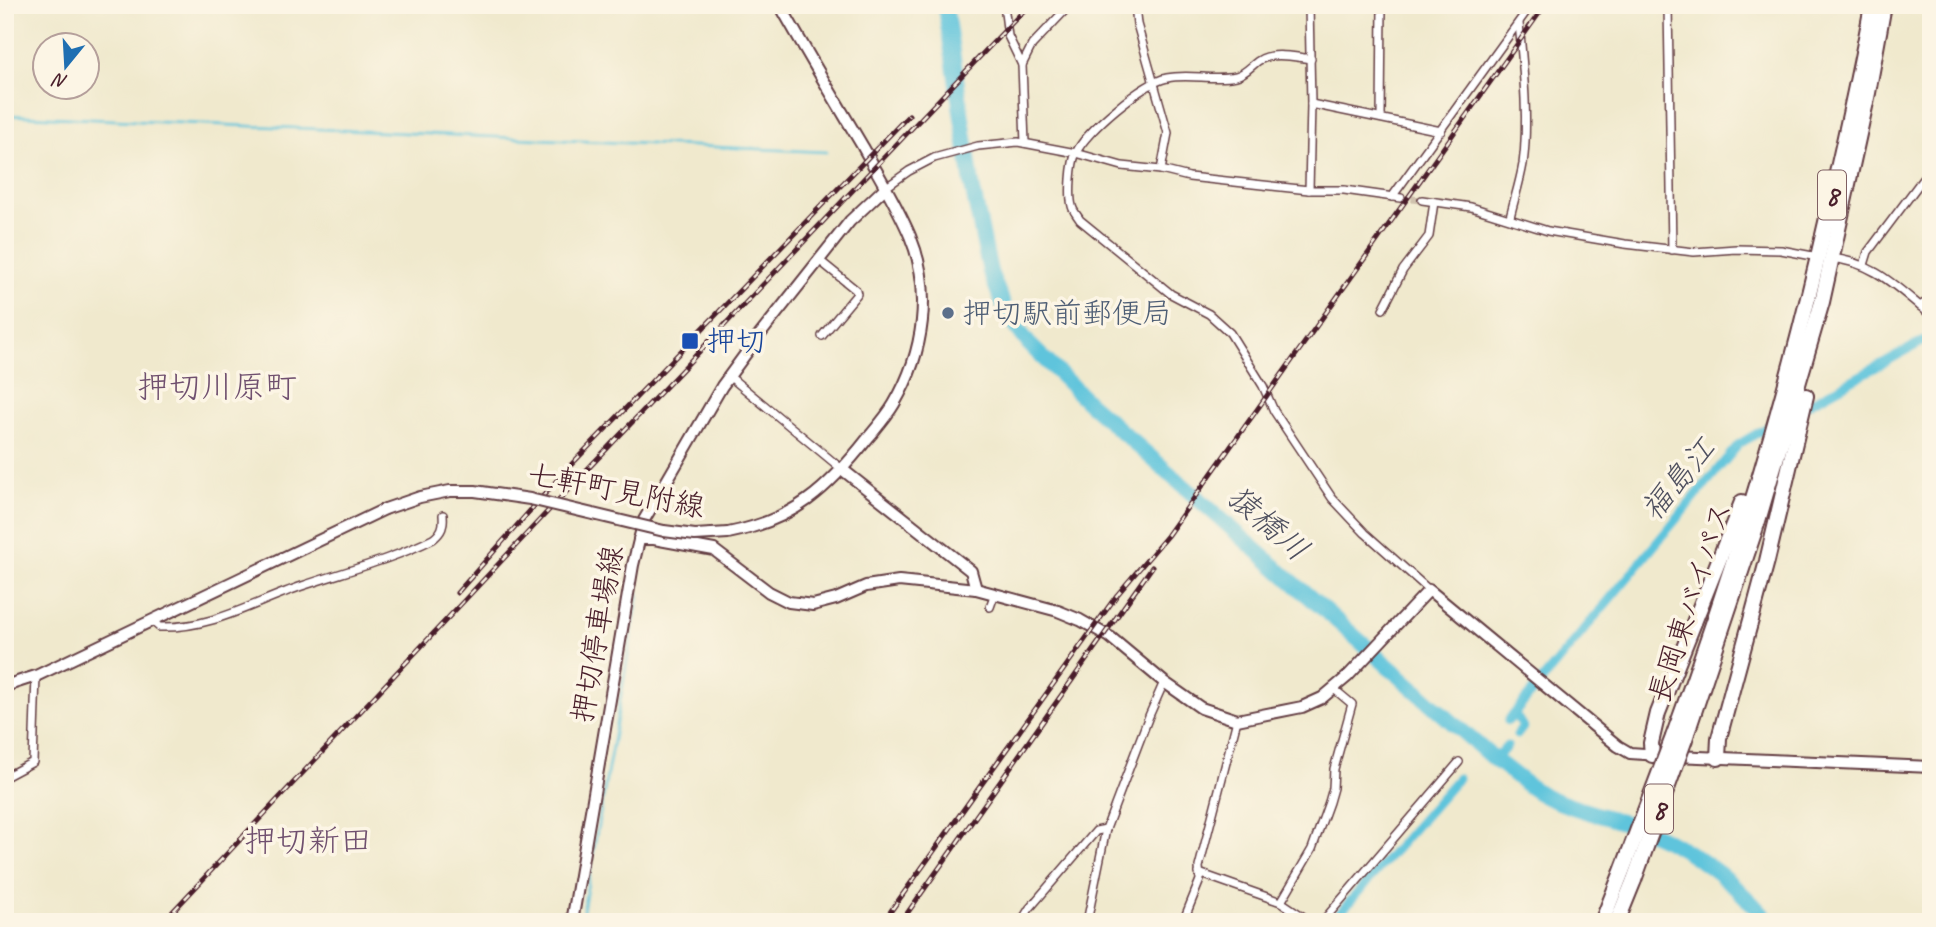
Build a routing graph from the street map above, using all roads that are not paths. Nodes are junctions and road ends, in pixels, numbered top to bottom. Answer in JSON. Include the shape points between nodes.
{"nodes":[{"id":1,"x":780,"y":5,"type":"edge"},
{"id":2,"x":1004,"y":5,"type":"edge"},
{"id":3,"x":1070,"y":5,"type":"edge"},
{"id":4,"x":1135,"y":5,"type":"edge"},
{"id":5,"x":1310,"y":5,"type":"edge"},
{"id":6,"x":1382,"y":5,"type":"edge"},
{"id":7,"x":1531,"y":5,"type":"edge"},
{"id":8,"x":1668,"y":5,"type":"edge"},
{"id":9,"x":1872,"y":5,"type":"edge"},
{"id":10,"x":1884,"y":5,"type":"edge"},
{"id":11,"x":1519,"y":23,"type":"junction"},
{"id":12,"x":1311,"y":59,"type":"junction"},
{"id":13,"x":1022,"y":65,"type":"junction"},
{"id":14,"x":1154,"y":83,"type":"junction"},
{"id":15,"x":1311,"y":104,"type":"junction"},
{"id":16,"x":1381,"y":118,"type":"junction"},
{"id":17,"x":1441,"y":131,"type":"junction"},
{"id":18,"x":1025,"y":143,"type":"junction"},
{"id":19,"x":1076,"y":153,"type":"junction"},
{"id":20,"x":1931,"y":168,"type":"edge"},
{"id":21,"x":1161,"y":170,"type":"junction"},
{"id":22,"x":885,"y":188,"type":"junction"},
{"id":23,"x":1309,"y":190,"type":"junction"},
{"id":24,"x":1392,"y":197,"type":"junction"},
{"id":25,"x":1401,"y":198,"type":"tunnel mouth"},
{"id":26,"x":1422,"y":200,"type":"tunnel mouth"},
{"id":27,"x":1434,"y":202,"type":"junction"},
{"id":28,"x":1510,"y":217,"type":"junction"},
{"id":29,"x":1672,"y":250,"type":"junction"},
{"id":30,"x":1825,"y":258,"type":"junction"},
{"id":31,"x":819,"y":260,"type":"junction"},
{"id":32,"x":1864,"y":265,"type":"junction"},
{"id":33,"x":1931,"y":299,"type":"edge"},
{"id":34,"x":1383,"y":309,"type":"dead end"},
{"id":35,"x":1926,"y":310,"type":"edge"},
{"id":36,"x":821,"y":336,"type":"dead end"},
{"id":37,"x":729,"y":376,"type":"junction"},
{"id":38,"x":1789,"y":438,"type":"junction"},
{"id":39,"x":1763,"y":453,"type":"junction"},
{"id":40,"x":843,"y":470,"type":"junction"},
{"id":41,"x":443,"y":515,"type":"dead end"},
{"id":42,"x":639,"y":539,"type":"junction"},
{"id":43,"x":976,"y":589,"type":"junction"},
{"id":44,"x":1429,"y":590,"type":"junction"},
{"id":45,"x":995,"y":593,"type":"junction"},
{"id":46,"x":990,"y":607,"type":"dead end"},
{"id":47,"x":151,"y":620,"type":"junction"},
{"id":48,"x":36,"y":676,"type":"junction"},
{"id":49,"x":1164,"y":682,"type":"junction"},
{"id":50,"x":5,"y":686,"type":"edge"},
{"id":51,"x":1334,"y":689,"type":"junction"},
{"id":52,"x":1237,"y":720,"type":"junction"},
{"id":53,"x":1679,"y":738,"type":"junction"},
{"id":54,"x":1652,"y":755,"type":"junction"},
{"id":55,"x":1718,"y":758,"type":"junction"},
{"id":56,"x":1459,"y":762,"type":"dead end"},
{"id":57,"x":1931,"y":767,"type":"edge"},
{"id":58,"x":5,"y":777,"type":"edge"},
{"id":59,"x":1106,"y":829,"type":"junction"},
{"id":60,"x":1199,"y":873,"type":"junction"},
{"id":61,"x":1627,"y":877,"type":"junction"},
{"id":62,"x":1280,"y":902,"type":"junction"},
{"id":63,"x":572,"y":922,"type":"edge"},
{"id":64,"x":1021,"y":922,"type":"edge"},
{"id":65,"x":1087,"y":922,"type":"edge"},
{"id":66,"x":1183,"y":922,"type":"edge"},
{"id":67,"x":1311,"y":922,"type":"edge"},
{"id":68,"x":1322,"y":922,"type":"edge"},
{"id":69,"x":1602,"y":922,"type":"edge"},
{"id":70,"x":1617,"y":922,"type":"edge"}],
"edges":[{"from":1,"to":22,"type":"main road","name":"七軒町見附線"},
{"from":2,"to":13,"type":"street","via":[[1008,36]]},
{"from":3,"to":13,"type":"street","via":[[1032,45]]},
{"from":4,"to":14,"type":"street"},
{"from":5,"to":12,"type":"street"},
{"from":6,"to":16,"type":"street"},
{"from":7,"to":11,"type":"street"},
{"from":8,"to":29,"type":"street"},
{"from":9,"to":30,"type":"highway","name":"長岡東バイパス","number":"8"},
{"from":10,"to":30,"type":"highway","name":"長岡東バイパス","number":"8","via":[[1868,93]]},
{"from":11,"to":17,"type":"street"},
{"from":11,"to":28,"type":"street","via":[[1524,146]]},
{"from":12,"to":14,"type":"street","via":[[1276,55],[1234,77],[1189,76]]},
{"from":12,"to":15,"type":"street"},
{"from":13,"to":18,"type":"street"},
{"from":14,"to":19,"type":"street","via":[[1111,114]]},
{"from":14,"to":21,"type":"street","via":[[1168,133]]},
{"from":15,"to":16,"type":"street"},
{"from":15,"to":23,"type":"street"},
{"from":16,"to":17,"type":"street"},
{"from":17,"to":24,"type":"street"},
{"from":18,"to":19,"type":"street"},
{"from":18,"to":22,"type":"street","via":[[968,148],[934,158]]},
{"from":19,"to":21,"type":"street","via":[[1122,166]]},
{"from":19,"to":44,"type":"street","via":[[1071,205],[1080,220],[1171,294],[1209,314],[1230,333],[1274,411],[1332,498]]},
{"from":20,"to":32,"type":"street","via":[[1868,252]]},
{"from":21,"to":23,"type":"street"},
{"from":22,"to":31,"type":"main road","name":"押切停車場線","via":[[850,221]]},
{"from":22,"to":40,"type":"main road","name":"七軒町見附線","via":[[916,252],[923,289],[921,330],[912,368],[893,406]]},
{"from":23,"to":24,"type":"street"},
{"from":24,"to":25,"type":"street"},
{"from":26,"to":27,"type":"street"},
{"from":27,"to":28,"type":"street"},
{"from":27,"to":34,"type":"street","via":[[1429,236],[1403,270]]},
{"from":28,"to":29,"type":"street","via":[[1569,236]]},
{"from":29,"to":30,"type":"street","via":[[1781,250]]},
{"from":30,"to":32,"type":"street"},
{"from":30,"to":38,"type":"highway","name":"長岡東バイパス","number":"8","via":[[1822,302]]},
{"from":30,"to":39,"type":"highway","name":"長岡東バイパス","number":"8"},
{"from":31,"to":36,"type":"street","via":[[856,290]]},
{"from":31,"to":37,"type":"main road","name":"押切停車場線"},
{"from":32,"to":35,"type":"street"},
{"from":33,"to":35,"type":"street"},
{"from":37,"to":40,"type":"street"},
{"from":37,"to":42,"type":"main road","name":"押切停車場線","via":[[653,502]]},
{"from":38,"to":53,"type":"highway","name":"長岡東バイパス","number":"8"},
{"from":38,"to":55,"type":"highway","via":[[1767,561],[1719,738]]},
{"from":39,"to":53,"type":"highway","name":"長岡東バイパス","number":"8"},
{"from":39,"to":54,"type":"highway","via":[[1658,713]]},
{"from":40,"to":43,"type":"main road","via":[[971,571]]},
{"from":40,"to":47,"type":"main road","name":"七軒町見附線","bridge":true,"via":[[814,496],[781,516],[728,533],[664,531],[530,499],[475,491],[420,497],[385,509]]},
{"from":41,"to":47,"type":"street","via":[[444,525],[433,539],[384,561],[212,620],[175,628],[159,627]]},
{"from":42,"to":43,"type":"main road","via":[[714,550],[779,598],[802,604],[836,599],[883,582]]},
{"from":42,"to":63,"type":"main road","name":"押切停車場線"},
{"from":43,"to":45,"type":"main road"},
{"from":44,"to":51,"type":"main road"},
{"from":44,"to":54,"type":"main road","via":[[1618,746],[1630,753]]},
{"from":45,"to":46,"type":"street"},
{"from":45,"to":49,"type":"main road","via":[[1092,626]]},
{"from":47,"to":48,"type":"main road","name":"七軒町見附線"},
{"from":48,"to":50,"type":"main road","name":"七軒町見附線"},
{"from":48,"to":58,"type":"street","via":[[33,762]]},
{"from":49,"to":52,"type":"main road","via":[[1201,708]]},
{"from":49,"to":59,"type":"street"},
{"from":51,"to":52,"type":"main road","via":[[1302,707]]},
{"from":51,"to":62,"type":"street","via":[[1352,704],[1333,788],[1312,849]]},
{"from":52,"to":60,"type":"street"},
{"from":53,"to":61,"type":"highway","name":"長岡東バイパス","number":"8","bridge":true},
{"from":54,"to":55,"type":"main road"},
{"from":55,"to":57,"type":"main road"},
{"from":56,"to":68,"type":"street"},
{"from":59,"to":64,"type":"street","via":[[1096,831]]},
{"from":59,"to":65,"type":"street"},
{"from":60,"to":62,"type":"street"},
{"from":60,"to":66,"type":"street"},
{"from":61,"to":69,"type":"highway","name":"長岡東バイパス","number":"8"},
{"from":61,"to":70,"type":"highway","name":"長岡東バイパス","number":"8"},
{"from":62,"to":67,"type":"street"}]}
